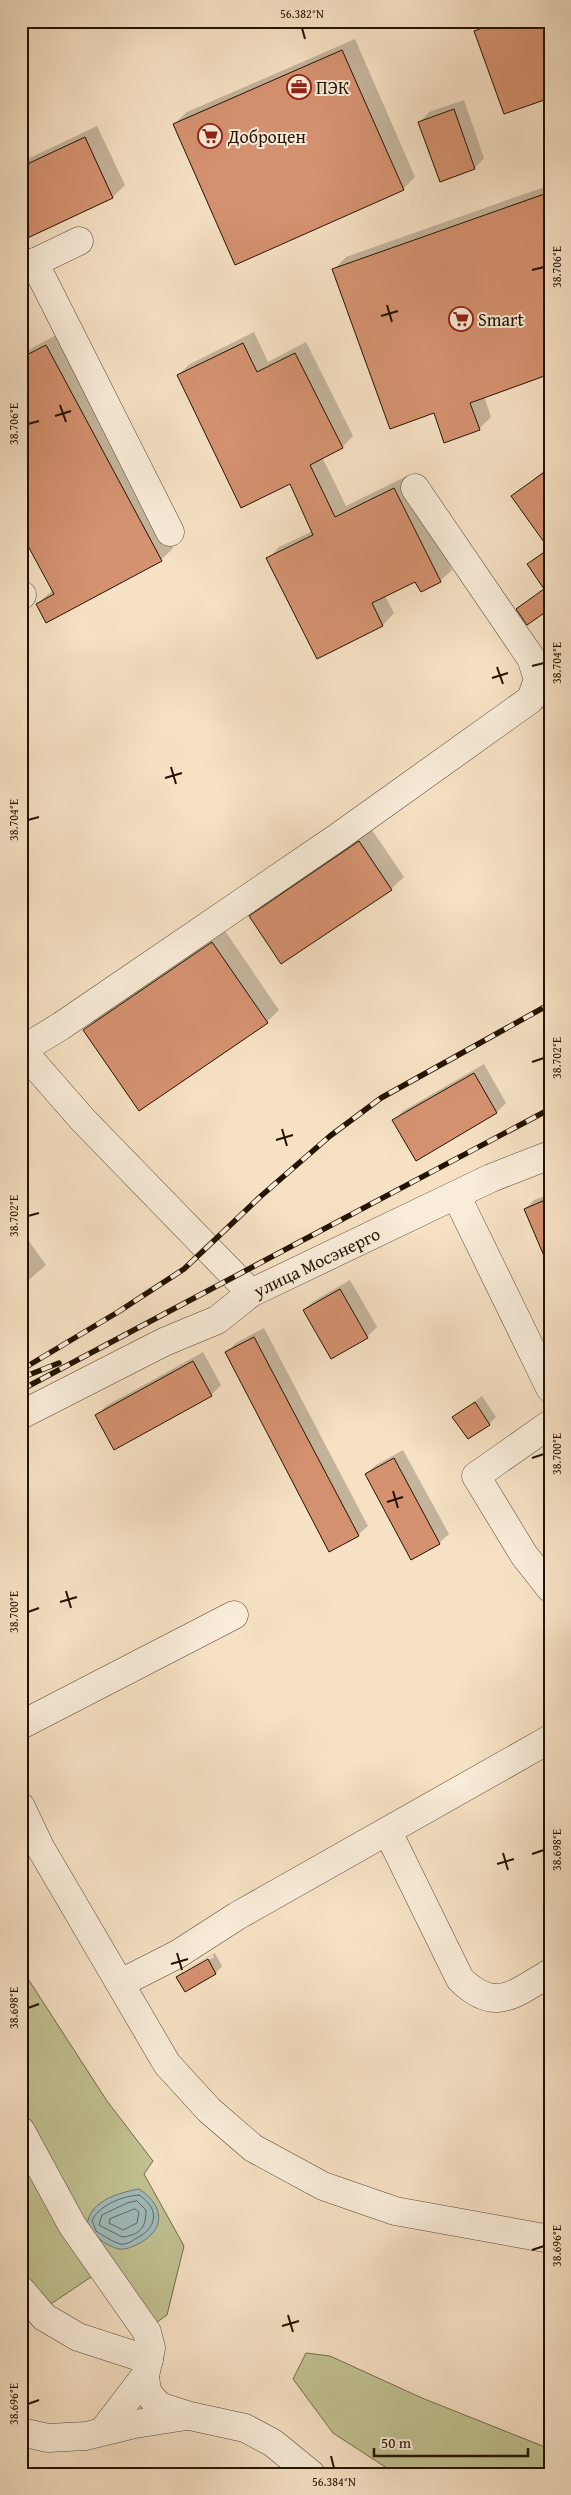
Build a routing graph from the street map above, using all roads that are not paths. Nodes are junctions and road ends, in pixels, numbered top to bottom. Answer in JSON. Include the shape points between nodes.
{"nodes":[{"id":1,"x":78,"y":241,"type":"dead end"},
{"id":2,"x":28,"y":266,"type":"edge"},
{"id":3,"x":415,"y":488,"type":"dead end"},
{"id":4,"x":170,"y":532,"type":"dead end"},
{"id":5,"x":22,"y":1050,"type":"edge"},
{"id":6,"x":550,"y":1155,"type":"edge"},
{"id":7,"x":456,"y":1195,"type":"junction"},
{"id":8,"x":251,"y":1293,"type":"junction"},
{"id":9,"x":550,"y":1388,"type":"edge"},
{"id":10,"x":21,"y":1415,"type":"edge"},
{"id":11,"x":550,"y":1424,"type":"edge"},
{"id":12,"x":550,"y":1588,"type":"edge"},
{"id":13,"x":234,"y":1614,"type":"dead end"},
{"id":14,"x":21,"y":1725,"type":"edge"},
{"id":15,"x":550,"y":1739,"type":"edge"},
{"id":16,"x":21,"y":1807,"type":"edge"},
{"id":17,"x":388,"y":1832,"type":"junction"},
{"id":18,"x":550,"y":1973,"type":"edge"},
{"id":19,"x":120,"y":1983,"type":"junction"},
{"id":20,"x":21,"y":2131,"type":"edge"},
{"id":21,"x":550,"y":2239,"type":"edge"},
{"id":22,"x":21,"y":2290,"type":"edge"},
{"id":23,"x":147,"y":2368,"type":"junction"},
{"id":24,"x":190,"y":2416,"type":"junction"},
{"id":25,"x":21,"y":2432,"type":"edge"},
{"id":26,"x":103,"y":2432,"type":"junction"},
{"id":27,"x":311,"y":2474,"type":"edge"}],
"edges":[{"from":1,"to":2,"type":"street"},
{"from":2,"to":4,"type":"street"},
{"from":3,"to":5,"type":"street","via":[[531,658],[538,679],[531,699],[338,837]]},
{"from":5,"to":8,"type":"street","name":"улица Мосэнерго","via":[[82,1120]]},
{"from":6,"to":7,"type":"street","name":"улица Мосэнерго"},
{"from":7,"to":8,"type":"street","name":"улица Мосэнерго"},
{"from":7,"to":9,"type":"street"},
{"from":8,"to":10,"type":"street","via":[[216,1320],[164,1342]]},
{"from":11,"to":12,"type":"street","via":[[476,1476],[524,1555]]},
{"from":13,"to":14,"type":"street"},
{"from":15,"to":17,"type":"street"},
{"from":16,"to":19,"type":"street","via":[[40,1847]]},
{"from":17,"to":18,"type":"street","via":[[460,1979],[474,1992],[490,1999],[510,1996]]},
{"from":17,"to":19,"type":"street","via":[[237,1916],[178,1954]]},
{"from":19,"to":21,"type":"street","via":[[167,2064],[209,2110],[253,2148],[323,2186],[395,2212]]},
{"from":20,"to":23,"type":"street","via":[[72,2225],[147,2332],[151,2348]]},
{"from":22,"to":23,"type":"street","via":[[44,2317],[78,2337]]},
{"from":23,"to":24,"type":"street","via":[[147,2392],[159,2406]]},
{"from":23,"to":26,"type":"street"},
{"from":24,"to":26,"type":"street"},
{"from":24,"to":27,"type":"street","via":[[245,2428],[273,2444]]},
{"from":25,"to":26,"type":"street","via":[[48,2438]]}]}
